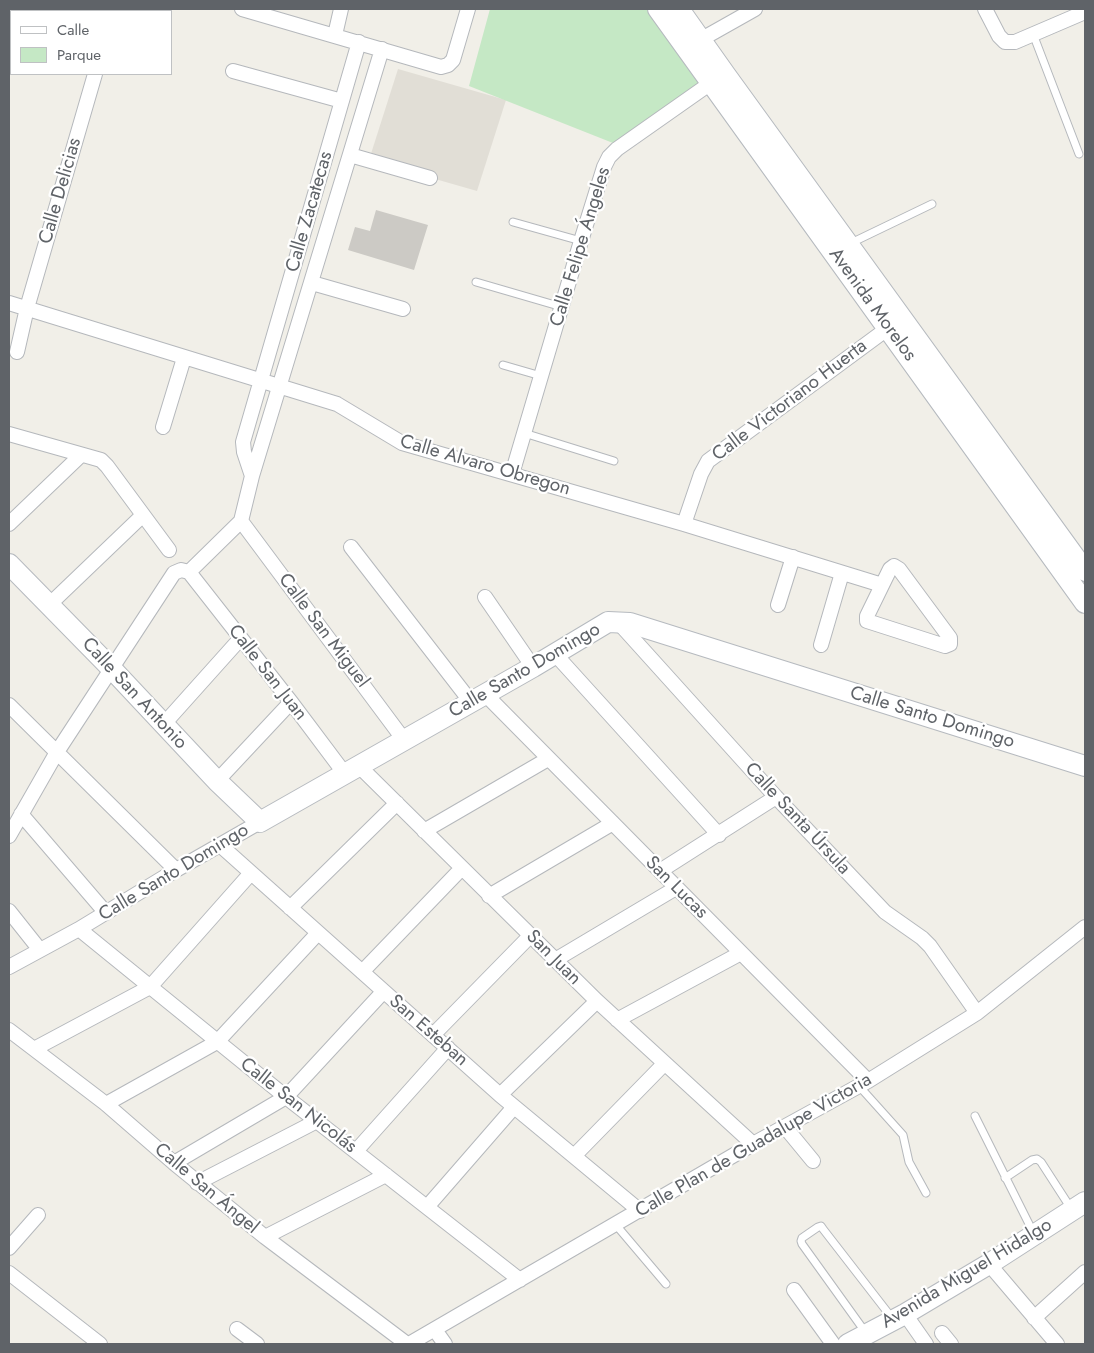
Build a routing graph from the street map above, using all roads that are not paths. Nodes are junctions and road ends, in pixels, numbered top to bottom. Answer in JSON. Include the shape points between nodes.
{"nodes":[{"id":1,"x":242,"y":9,"type":"edge"},
{"id":2,"x":341,"y":9,"type":"edge"},
{"id":3,"x":468,"y":9,"type":"edge"},
{"id":4,"x":658,"y":9,"type":"edge"},
{"id":5,"x":680,"y":9,"type":"edge"},
{"id":6,"x":755,"y":9,"type":"edge"},
{"id":7,"x":985,"y":9,"type":"edge"},
{"id":8,"x":1085,"y":12,"type":"edge"},
{"id":9,"x":284,"y":14,"type":"edge"},
{"id":10,"x":1033,"y":34,"type":"junction"},
{"id":11,"x":334,"y":35,"type":"junction"},
{"id":12,"x":700,"y":40,"type":"junction"},
{"id":13,"x":359,"y":42,"type":"junction"},
{"id":14,"x":382,"y":49,"type":"junction"},
{"id":15,"x":233,"y":70,"type":"dead end"},
{"id":16,"x":96,"y":75,"type":"edge"},
{"id":17,"x":718,"y":78,"type":"junction"},
{"id":18,"x":342,"y":101,"type":"junction"},
{"id":19,"x":1079,"y":154,"type":"dead end"},
{"id":20,"x":350,"y":155,"type":"junction"},
{"id":21,"x":430,"y":178,"type":"dead end"},
{"id":22,"x":932,"y":204,"type":"dead end"},
{"id":23,"x":514,"y":222,"type":"dead end"},
{"id":24,"x":581,"y":241,"type":"junction"},
{"id":25,"x":848,"y":244,"type":"junction"},
{"id":26,"x":476,"y":282,"type":"dead end"},
{"id":27,"x":312,"y":283,"type":"junction"},
{"id":28,"x":286,"y":296,"type":"junction"},
{"id":29,"x":306,"y":302,"type":"junction"},
{"id":30,"x":9,"y":303,"type":"edge"},
{"id":31,"x":562,"y":307,"type":"junction"},
{"id":32,"x":27,"y":308,"type":"junction"},
{"id":33,"x":403,"y":309,"type":"dead end"},
{"id":34,"x":895,"y":323,"type":"junction"},
{"id":35,"x":17,"y":352,"type":"dead end"},
{"id":36,"x":184,"y":358,"type":"junction"},
{"id":37,"x":503,"y":366,"type":"dead end"},
{"id":38,"x":541,"y":376,"type":"junction"},
{"id":39,"x":260,"y":382,"type":"junction"},
{"id":40,"x":280,"y":387,"type":"junction"},
{"id":41,"x":162,"y":427,"type":"dead end"},
{"id":42,"x":524,"y":433,"type":"junction"},
{"id":43,"x":9,"y":434,"type":"edge"},
{"id":44,"x":81,"y":455,"type":"junction"},
{"id":45,"x":614,"y":461,"type":"dead end"},
{"id":46,"x":512,"y":474,"type":"junction"},
{"id":47,"x":252,"y":476,"type":"junction"},
{"id":48,"x":143,"y":515,"type":"junction"},
{"id":49,"x":241,"y":521,"type":"junction"},
{"id":50,"x":9,"y":524,"type":"edge"},
{"id":51,"x":684,"y":524,"type":"junction"},
{"id":52,"x":350,"y":547,"type":"dead end"},
{"id":53,"x":169,"y":550,"type":"dead end"},
{"id":54,"x":793,"y":557,"type":"junction"},
{"id":55,"x":9,"y":564,"type":"edge"},
{"id":56,"x":1085,"y":570,"type":"edge"},
{"id":57,"x":183,"y":571,"type":"junction"},
{"id":58,"x":842,"y":573,"type":"junction"},
{"id":59,"x":882,"y":585,"type":"junction"},
{"id":60,"x":1083,"y":593,"type":"edge"},
{"id":61,"x":485,"y":597,"type":"dead end"},
{"id":62,"x":50,"y":605,"type":"junction"},
{"id":63,"x":778,"y":605,"type":"dead end"},
{"id":64,"x":618,"y":622,"type":"junction"},
{"id":65,"x":240,"y":639,"type":"junction"},
{"id":66,"x":821,"y":645,"type":"dead end"},
{"id":67,"x":556,"y":654,"type":"junction"},
{"id":68,"x":533,"y":667,"type":"junction"},
{"id":69,"x":111,"y":668,"type":"junction"},
{"id":70,"x":478,"y":698,"type":"junction"},
{"id":71,"x":291,"y":702,"type":"junction"},
{"id":72,"x":9,"y":704,"type":"edge"},
{"id":73,"x":163,"y":725,"type":"junction"},
{"id":74,"x":404,"y":740,"type":"junction"},
{"id":75,"x":57,"y":752,"type":"junction"},
{"id":76,"x":548,"y":759,"type":"junction"},
{"id":77,"x":1085,"y":766,"type":"edge"},
{"id":78,"x":352,"y":770,"type":"junction"},
{"id":79,"x":217,"y":781,"type":"junction"},
{"id":80,"x":776,"y":797,"type":"junction"},
{"id":81,"x":397,"y":803,"type":"junction"},
{"id":82,"x":21,"y":814,"type":"junction"},
{"id":83,"x":260,"y":822,"type":"junction"},
{"id":84,"x":613,"y":823,"type":"junction"},
{"id":85,"x":424,"y":831,"type":"junction"},
{"id":86,"x":719,"y":835,"type":"junction"},
{"id":87,"x":9,"y":836,"type":"edge"},
{"id":88,"x":220,"y":845,"type":"junction"},
{"id":89,"x":462,"y":868,"type":"junction"},
{"id":90,"x":176,"y":870,"type":"junction"},
{"id":91,"x":660,"y":871,"type":"junction"},
{"id":92,"x":251,"y":874,"type":"junction"},
{"id":93,"x":676,"y":888,"type":"junction"},
{"id":94,"x":490,"y":896,"type":"junction"},
{"id":95,"x":290,"y":908,"type":"junction"},
{"id":96,"x":9,"y":911,"type":"edge"},
{"id":97,"x":106,"y":913,"type":"junction"},
{"id":98,"x":1085,"y":927,"type":"edge"},
{"id":99,"x":79,"y":929,"type":"junction"},
{"id":100,"x":318,"y":933,"type":"junction"},
{"id":101,"x":530,"y":936,"type":"junction"},
{"id":102,"x":40,"y":950,"type":"junction"},
{"id":103,"x":741,"y":953,"type":"junction"},
{"id":104,"x":555,"y":960,"type":"junction"},
{"id":105,"x":9,"y":967,"type":"edge"},
{"id":106,"x":362,"y":972,"type":"junction"},
{"id":107,"x":150,"y":986,"type":"junction"},
{"id":108,"x":383,"y":992,"type":"junction"},
{"id":109,"x":597,"y":1001,"type":"junction"},
{"id":110,"x":977,"y":1013,"type":"junction"},
{"id":111,"x":617,"y":1020,"type":"junction"},
{"id":112,"x":9,"y":1030,"type":"edge"},
{"id":113,"x":433,"y":1035,"type":"junction"},
{"id":114,"x":217,"y":1042,"type":"junction"},
{"id":115,"x":448,"y":1048,"type":"junction"},
{"id":116,"x":34,"y":1049,"type":"junction"},
{"id":117,"x":664,"y":1064,"type":"junction"},
{"id":118,"x":864,"y":1083,"type":"junction"},
{"id":119,"x":286,"y":1096,"type":"junction"},
{"id":120,"x":500,"y":1096,"type":"junction"},
{"id":121,"x":106,"y":1104,"type":"junction"},
{"id":122,"x":514,"y":1107,"type":"junction"},
{"id":123,"x":975,"y":1116,"type":"dead end"},
{"id":124,"x":317,"y":1121,"type":"junction"},
{"id":125,"x":785,"y":1128,"type":"junction"},
{"id":126,"x":753,"y":1144,"type":"junction"},
{"id":127,"x":356,"y":1151,"type":"junction"},
{"id":128,"x":574,"y":1156,"type":"junction"},
{"id":129,"x":813,"y":1160,"type":"dead end"},
{"id":130,"x":174,"y":1163,"type":"junction"},
{"id":131,"x":386,"y":1175,"type":"junction"},
{"id":132,"x":1004,"y":1178,"type":"junction"},
{"id":133,"x":197,"y":1183,"type":"junction"},
{"id":134,"x":926,"y":1193,"type":"dead end"},
{"id":135,"x":1079,"y":1206,"type":"edge"},
{"id":136,"x":427,"y":1207,"type":"junction"},
{"id":137,"x":640,"y":1211,"type":"junction"},
{"id":138,"x":38,"y":1215,"type":"dead end"},
{"id":139,"x":616,"y":1225,"type":"junction"},
{"id":140,"x":1034,"y":1235,"type":"junction"},
{"id":141,"x":265,"y":1238,"type":"junction"},
{"id":142,"x":9,"y":1248,"type":"edge"},
{"id":143,"x":989,"y":1264,"type":"junction"},
{"id":144,"x":1085,"y":1272,"type":"edge"},
{"id":145,"x":9,"y":1273,"type":"edge"},
{"id":146,"x":520,"y":1280,"type":"junction"},
{"id":147,"x":666,"y":1284,"type":"dead end"},
{"id":148,"x":794,"y":1290,"type":"dead end"},
{"id":149,"x":899,"y":1317,"type":"junction"},
{"id":150,"x":1034,"y":1318,"type":"junction"},
{"id":151,"x":237,"y":1329,"type":"dead end"},
{"id":152,"x":435,"y":1330,"type":"junction"},
{"id":153,"x":867,"y":1334,"type":"junction"},
{"id":154,"x":100,"y":1344,"type":"edge"},
{"id":155,"x":257,"y":1344,"type":"edge"},
{"id":156,"x":408,"y":1344,"type":"edge"},
{"id":157,"x":445,"y":1344,"type":"edge"},
{"id":158,"x":833,"y":1344,"type":"edge"},
{"id":159,"x":848,"y":1344,"type":"edge"},
{"id":160,"x":926,"y":1344,"type":"edge"},
{"id":161,"x":1057,"y":1344,"type":"edge"}],
"edges":[{"from":1,"to":9,"type":"street"},
{"from":2,"to":11,"type":"street"},
{"from":3,"to":14,"type":"street","via":[[453,60],[448,66],[440,67]]},
{"from":4,"to":17,"type":"main road","name":"Avenida Morelos"},
{"from":5,"to":12,"type":"main road","name":"Avenida Morelos"},
{"from":6,"to":12,"type":"street"},
{"from":7,"to":10,"type":"street","via":[[1005,42],[1015,42]]},
{"from":8,"to":10,"type":"street"},
{"from":9,"to":11,"type":"street"},
{"from":10,"to":19,"type":"lane"},
{"from":11,"to":13,"type":"street"},
{"from":12,"to":17,"type":"main road","name":"Avenida Morelos"},
{"from":13,"to":14,"type":"street"},
{"from":13,"to":18,"type":"street","name":"Calle Zacatecas"},
{"from":14,"to":20,"type":"street","name":"Calle Zacatecas"},
{"from":15,"to":18,"type":"street"},
{"from":16,"to":32,"type":"street","name":"Calle Delicias"},
{"from":17,"to":24,"type":"street","name":"Calle Felipe Ángeles","via":[[609,156]]},
{"from":17,"to":25,"type":"main road","name":"Avenida Morelos"},
{"from":17,"to":34,"type":"main road","name":"Avenida Morelos"},
{"from":18,"to":28,"type":"street","name":"Calle Zacatecas"},
{"from":20,"to":21,"type":"street"},
{"from":20,"to":27,"type":"street","name":"Calle Zacatecas"},
{"from":22,"to":25,"type":"lane"},
{"from":23,"to":24,"type":"lane"},
{"from":24,"to":31,"type":"street","name":"Calle Felipe Ángeles"},
{"from":25,"to":34,"type":"main road","name":"Avenida Morelos"},
{"from":26,"to":31,"type":"lane"},
{"from":27,"to":29,"type":"street","name":"Calle Zacatecas"},
{"from":27,"to":33,"type":"street"},
{"from":28,"to":29,"type":"street"},
{"from":28,"to":39,"type":"street","name":"Calle Zacatecas"},
{"from":29,"to":40,"type":"street","name":"Calle Zacatecas"},
{"from":30,"to":32,"type":"street","name":"Calle Alvaro Obregon"},
{"from":31,"to":38,"type":"street","name":"Calle Felipe Ángeles"},
{"from":32,"to":35,"type":"street","name":"Calle Delicias"},
{"from":32,"to":36,"type":"street","name":"Calle Alvaro Obregon"},
{"from":34,"to":51,"type":"street","name":"Calle Victoriano Huerta","via":[[708,461]]},
{"from":34,"to":56,"type":"main road","name":"Avenida Morelos"},
{"from":34,"to":60,"type":"main road","name":"Avenida Morelos"},
{"from":36,"to":39,"type":"street","name":"Calle Alvaro Obregon"},
{"from":36,"to":41,"type":"street"},
{"from":37,"to":38,"type":"lane"},
{"from":38,"to":42,"type":"street","name":"Calle Felipe Ángeles"},
{"from":39,"to":40,"type":"street","name":"Calle Alvaro Obregon"},
{"from":39,"to":47,"type":"street","name":"Calle Zacatecas","via":[[243,442]]},
{"from":40,"to":46,"type":"street","name":"Calle Alvaro Obregon","via":[[337,404],[402,443]]},
{"from":40,"to":47,"type":"street","name":"Calle Zacatecas"},
{"from":42,"to":45,"type":"lane"},
{"from":42,"to":46,"type":"street","name":"Calle Felipe Ángeles"},
{"from":43,"to":44,"type":"street"},
{"from":44,"to":48,"type":"street","via":[[101,460]]},
{"from":44,"to":50,"type":"street"},
{"from":46,"to":51,"type":"street","name":"Calle Alvaro Obregon"},
{"from":47,"to":49,"type":"street","name":"Calle Zacatecas"},
{"from":48,"to":53,"type":"street"},
{"from":48,"to":62,"type":"street"},
{"from":49,"to":57,"type":"street"},
{"from":49,"to":74,"type":"street","name":"Calle San Miguel"},
{"from":51,"to":54,"type":"street","name":"Calle Alvaro Obregon"},
{"from":52,"to":70,"type":"street","name":"San Lucas"},
{"from":54,"to":58,"type":"street","name":"Calle Alvaro Obregon"},
{"from":54,"to":63,"type":"street"},
{"from":55,"to":62,"type":"main road","name":"Calle San Antonio"},
{"from":57,"to":65,"type":"street","name":"Calle San Juan"},
{"from":57,"to":69,"type":"street"},
{"from":58,"to":59,"type":"street","name":"Calle Alvaro Obregon"},
{"from":58,"to":66,"type":"street"},
{"from":59,"to":59,"type":"street","via":[[867,621],[944,646],[950,644],[950,638],[898,569],[894,566],[890,569]]},
{"from":61,"to":68,"type":"street"},
{"from":62,"to":69,"type":"main road","name":"Calle San Antonio"},
{"from":64,"to":67,"type":"main road","name":"Calle Santo Domingo","via":[[608,622]]},
{"from":64,"to":77,"type":"main road","name":"Calle Santo Domingo"},
{"from":64,"to":80,"type":"street","name":"Calle Santa Úrsula"},
{"from":65,"to":71,"type":"street","name":"Calle San Juan"},
{"from":65,"to":73,"type":"street"},
{"from":67,"to":68,"type":"main road","name":"Calle Santo Domingo"},
{"from":67,"to":86,"type":"street"},
{"from":68,"to":70,"type":"main road","name":"Calle Santo Domingo"},
{"from":69,"to":73,"type":"main road","name":"Calle San Antonio"},
{"from":69,"to":75,"type":"street"},
{"from":70,"to":74,"type":"main road","name":"Calle Santo Domingo"},
{"from":70,"to":76,"type":"street","name":"San Lucas"},
{"from":71,"to":78,"type":"street","name":"Calle San Juan"},
{"from":71,"to":79,"type":"street"},
{"from":72,"to":75,"type":"street"},
{"from":73,"to":79,"type":"main road","name":"Calle San Antonio"},
{"from":74,"to":78,"type":"main road","name":"Calle Santo Domingo"},
{"from":75,"to":82,"type":"street"},
{"from":75,"to":90,"type":"street"},
{"from":76,"to":84,"type":"street","name":"San Lucas"},
{"from":76,"to":85,"type":"street"},
{"from":78,"to":81,"type":"street","name":"San Juan"},
{"from":78,"to":83,"type":"main road","name":"Calle Santo Domingo"},
{"from":79,"to":83,"type":"main road","name":"Calle San Antonio"},
{"from":80,"to":86,"type":"street"},
{"from":80,"to":110,"type":"street","name":"Calle Santa Úrsula","via":[[885,912],[930,946]]},
{"from":81,"to":85,"type":"street","name":"San Juan"},
{"from":81,"to":95,"type":"street"},
{"from":82,"to":87,"type":"street"},
{"from":82,"to":97,"type":"street"},
{"from":83,"to":88,"type":"street","name":"Calle Santo Domingo"},
{"from":84,"to":91,"type":"street","name":"San Lucas"},
{"from":84,"to":94,"type":"street"},
{"from":85,"to":89,"type":"street","name":"San Juan"},
{"from":86,"to":91,"type":"street"},
{"from":88,"to":90,"type":"street","name":"Calle Santo Domingo"},
{"from":88,"to":92,"type":"street","name":"San Esteban"},
{"from":89,"to":94,"type":"street","name":"San Juan"},
{"from":89,"to":106,"type":"street"},
{"from":90,"to":97,"type":"street","name":"Calle Santo Domingo"},
{"from":91,"to":93,"type":"street","name":"San Lucas"},
{"from":92,"to":95,"type":"street","name":"San Esteban"},
{"from":92,"to":107,"type":"street"},
{"from":93,"to":103,"type":"street","name":"San Lucas"},
{"from":93,"to":104,"type":"street"},
{"from":94,"to":101,"type":"street","name":"San Juan"},
{"from":95,"to":100,"type":"street","name":"San Esteban"},
{"from":96,"to":102,"type":"street"},
{"from":97,"to":99,"type":"street","name":"Calle Santo Domingo"},
{"from":98,"to":110,"type":"street","name":"Calle Plan de Guadalupe Victoria"},
{"from":99,"to":102,"type":"street","name":"Calle Santo Domingo"},
{"from":99,"to":107,"type":"street","name":"Calle San Nicolás"},
{"from":100,"to":106,"type":"street","name":"San Esteban"},
{"from":100,"to":114,"type":"street"},
{"from":101,"to":104,"type":"street","name":"San Juan"},
{"from":101,"to":113,"type":"street"},
{"from":102,"to":105,"type":"street","name":"Calle Santo Domingo"},
{"from":103,"to":111,"type":"street"},
{"from":103,"to":118,"type":"street","name":"San Lucas"},
{"from":104,"to":109,"type":"street","name":"San Juan"},
{"from":106,"to":108,"type":"street","name":"San Esteban"},
{"from":107,"to":114,"type":"street","name":"Calle San Nicolás"},
{"from":107,"to":116,"type":"street"},
{"from":108,"to":113,"type":"street","name":"San Esteban"},
{"from":108,"to":119,"type":"street"},
{"from":109,"to":111,"type":"street","name":"San Juan"},
{"from":109,"to":120,"type":"street"},
{"from":110,"to":118,"type":"street","name":"Calle Plan de Guadalupe Victoria"},
{"from":111,"to":117,"type":"street","name":"San Juan"},
{"from":112,"to":116,"type":"street","name":"Calle San Ángel"},
{"from":113,"to":115,"type":"street","name":"San Esteban"},
{"from":114,"to":119,"type":"street","name":"Calle San Nicolás"},
{"from":114,"to":121,"type":"street"},
{"from":115,"to":120,"type":"street","name":"San Esteban"},
{"from":115,"to":127,"type":"street"},
{"from":116,"to":121,"type":"street","name":"Calle San Ángel"},
{"from":117,"to":126,"type":"street","name":"San Juan"},
{"from":117,"to":128,"type":"street"},
{"from":118,"to":125,"type":"street","name":"Calle Plan de Guadalupe Victoria"},
{"from":118,"to":134,"type":"lane","via":[[903,1135],[909,1162]]},
{"from":119,"to":124,"type":"street","name":"Calle San Nicolás"},
{"from":119,"to":130,"type":"street"},
{"from":120,"to":122,"type":"street","name":"San Esteban"},
{"from":121,"to":130,"type":"street","name":"Calle San Ángel"},
{"from":122,"to":128,"type":"street","name":"San Esteban"},
{"from":122,"to":136,"type":"street"},
{"from":123,"to":132,"type":"lane"},
{"from":124,"to":127,"type":"street","name":"Calle San Nicolás"},
{"from":124,"to":133,"type":"street"},
{"from":125,"to":126,"type":"street","name":"Calle Plan de Guadalupe Victoria"},
{"from":125,"to":129,"type":"street"},
{"from":126,"to":137,"type":"street","name":"Calle Plan de Guadalupe Victoria"},
{"from":127,"to":131,"type":"street","name":"Calle San Nicolás"},
{"from":128,"to":137,"type":"street","name":"San Esteban"},
{"from":130,"to":133,"type":"street","name":"Calle San Ángel"},
{"from":131,"to":136,"type":"street","name":"Calle San Nicolás"},
{"from":131,"to":141,"type":"street"},
{"from":132,"to":135,"type":"lane","via":[[1037,1159]]},
{"from":132,"to":140,"type":"lane"},
{"from":133,"to":141,"type":"street","name":"Calle San Ángel"},
{"from":135,"to":140,"type":"main road","name":"Avenida Miguel Hidalgo"},
{"from":136,"to":146,"type":"street","name":"Calle San Nicolás"},
{"from":137,"to":139,"type":"street","name":"Calle Plan de Guadalupe Victoria"},
{"from":138,"to":142,"type":"street"},
{"from":139,"to":146,"type":"street","name":"Calle Plan de Guadalupe Victoria"},
{"from":139,"to":147,"type":"lane"},
{"from":140,"to":143,"type":"main road","name":"Avenida Miguel Hidalgo"},
{"from":141,"to":156,"type":"street","name":"Calle San Ángel"},
{"from":143,"to":149,"type":"main road","name":"Avenida Miguel Hidalgo"},
{"from":143,"to":150,"type":"street"},
{"from":144,"to":150,"type":"street"},
{"from":145,"to":154,"type":"street"},
{"from":146,"to":152,"type":"street","name":"Calle Plan de Guadalupe Victoria"},
{"from":148,"to":158,"type":"street"},
{"from":149,"to":153,"type":"main road","name":"Avenida Miguel Hidalgo"},
{"from":149,"to":153,"type":"lane","via":[[821,1226],[818,1227],[802,1238],[802,1244]]},
{"from":149,"to":160,"type":"street"},
{"from":150,"to":161,"type":"street"},
{"from":151,"to":155,"type":"street"},
{"from":152,"to":156,"type":"street","name":"Calle Plan de Guadalupe Victoria"},
{"from":152,"to":157,"type":"street"},
{"from":153,"to":159,"type":"main road","name":"Avenida Miguel Hidalgo"}]}
